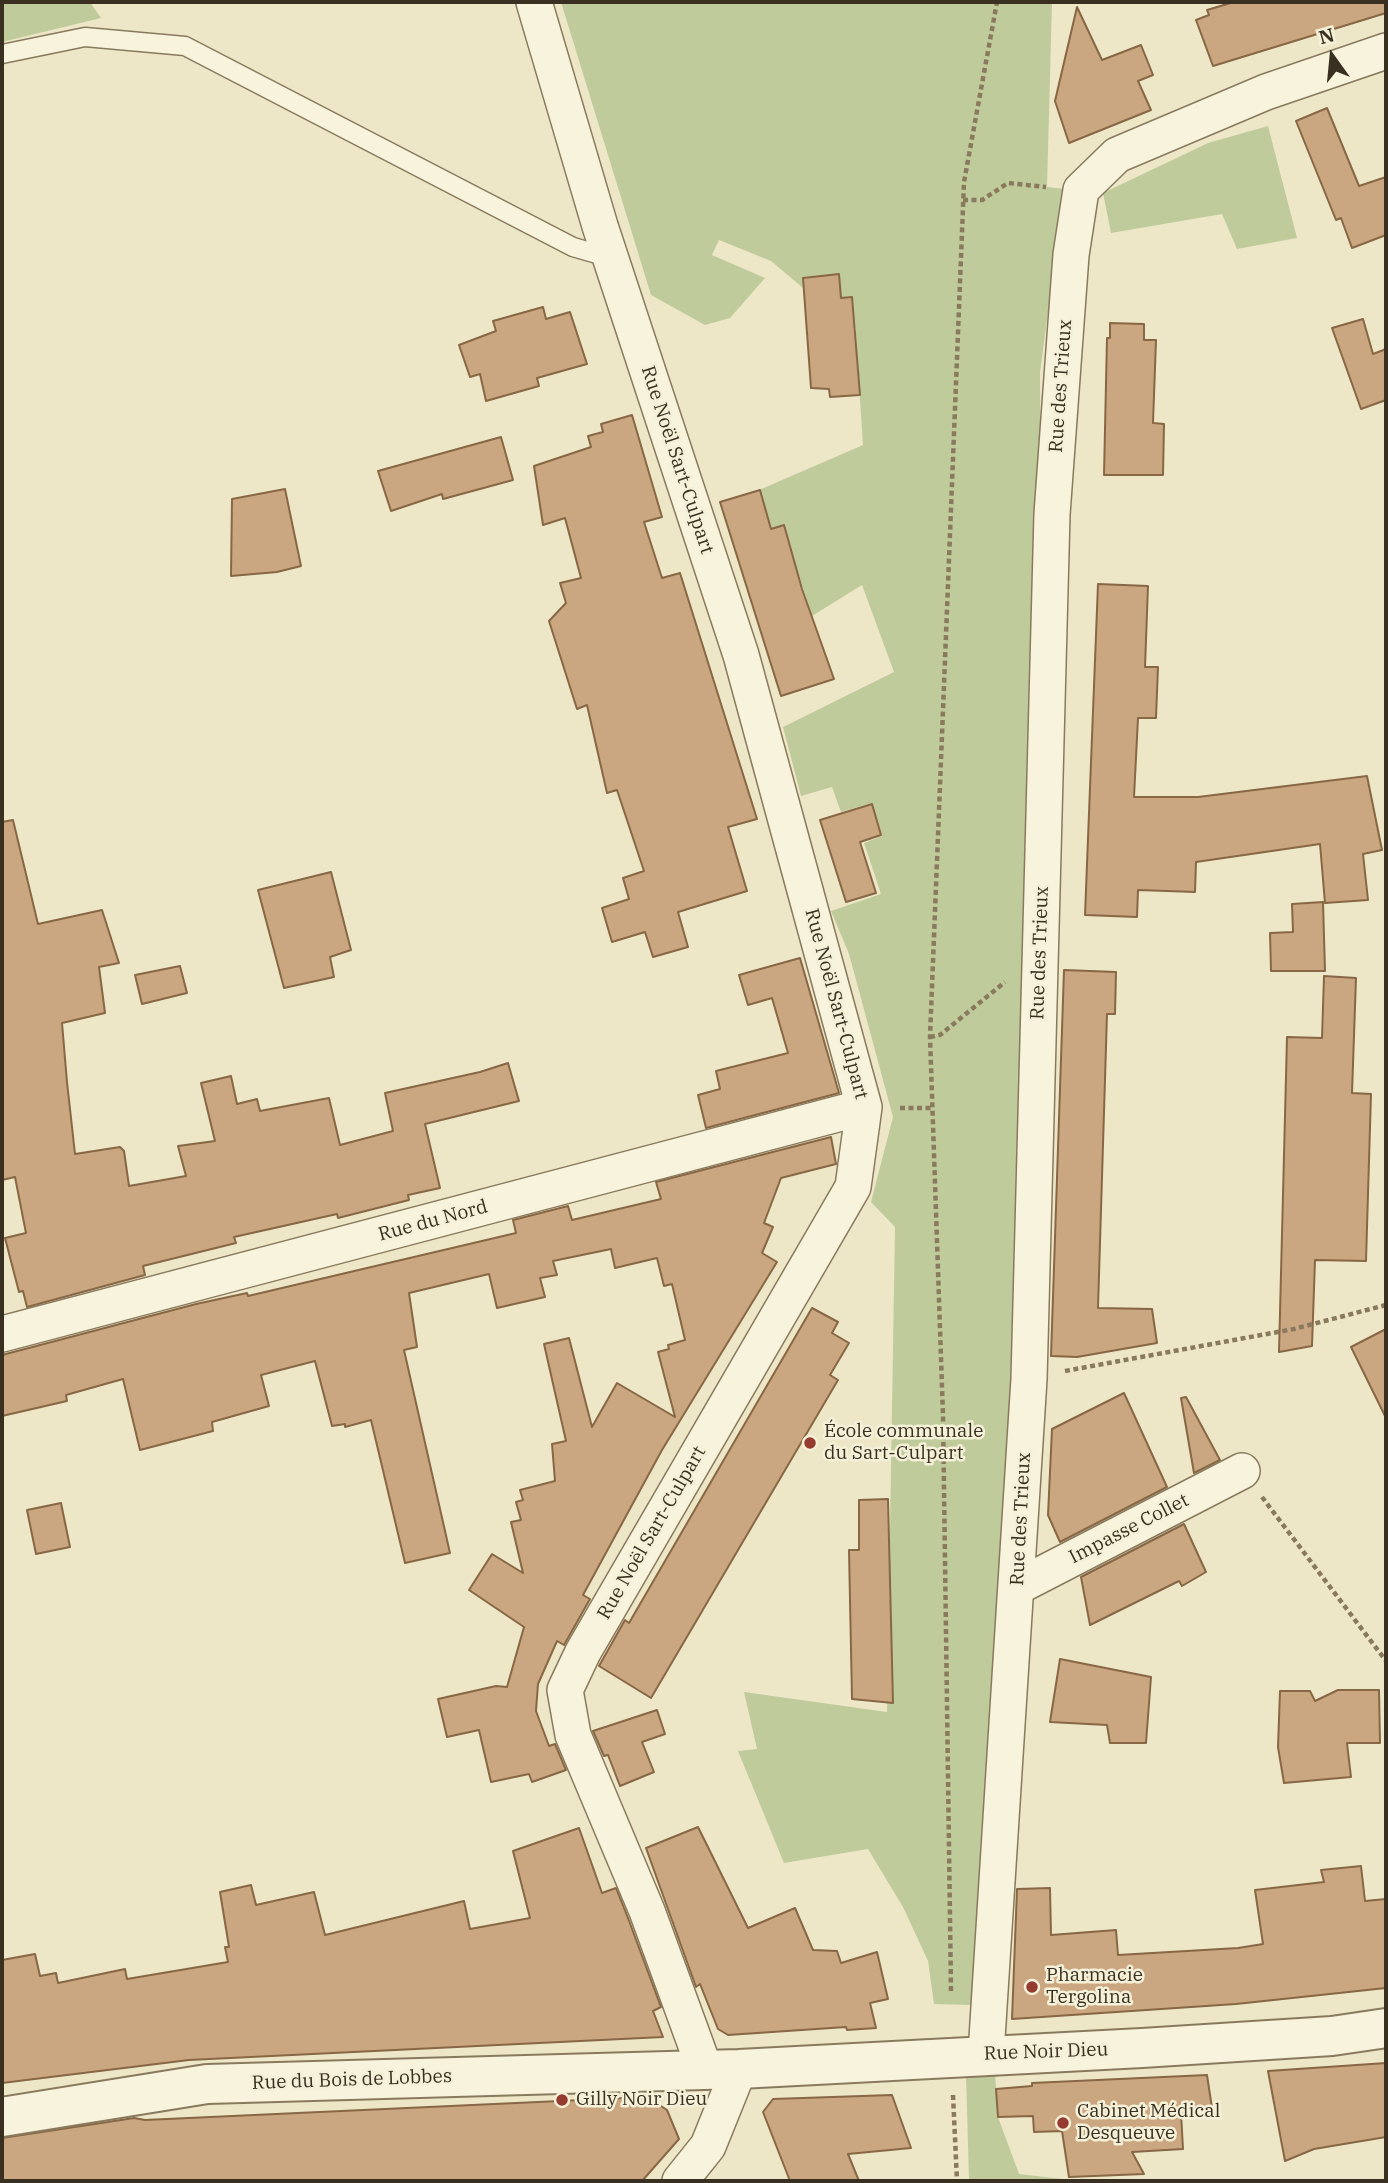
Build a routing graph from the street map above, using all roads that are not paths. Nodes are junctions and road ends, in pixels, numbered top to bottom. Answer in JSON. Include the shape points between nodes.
{"nodes":[{"id":1,"x":534,"y":2,"type":"edge"},
{"id":2,"x":1386,"y":51,"type":"edge"},
{"id":3,"x":2,"y":54,"type":"edge"},
{"id":4,"x":611,"y":258,"type":"junction"},
{"id":5,"x":864,"y":1107,"type":"junction"},
{"id":6,"x":2,"y":1334,"type":"edge"},
{"id":7,"x":1242,"y":1471,"type":"road end"},
{"id":8,"x":1017,"y":1587,"type":"junction"},
{"id":9,"x":1386,"y":2028,"type":"edge"},
{"id":10,"x":969,"y":2056,"type":"junction"},
{"id":11,"x":722,"y":2070,"type":"junction"},
{"id":12,"x":2,"y":2117,"type":"edge"},
{"id":13,"x":680,"y":2181,"type":"edge"}],
"edges":[{"from":1,"to":4,"type":"street","name":"Rue Noël Sart-Culpart"},
{"from":2,"to":8,"type":"street","name":"Rue des Trieux","via":[[1266,92],[1117,155],[1081,190],[1071,255],[1052,514],[1029,1379]]},
{"from":3,"to":4,"type":"lane","via":[[85,37],[185,46],[573,247]]},
{"from":4,"to":5,"type":"street","name":"Rue Noël Sart-Culpart","via":[[741,656]]},
{"from":5,"to":6,"type":"street","name":"Rue du Nord"},
{"from":5,"to":11,"type":"street","name":"Rue Noël Sart-Culpart","via":[[853,1187],[565,1690],[573,1735],[647,1911]]},
{"from":7,"to":8,"type":"street","name":"Impasse Collet"},
{"from":8,"to":10,"type":"street","name":"Rue des Trieux"},
{"from":9,"to":10,"type":"street","name":"Rue Noir Dieu","via":[[1305,2038]]},
{"from":10,"to":11,"type":"street","name":"Rue Noir Dieu"},
{"from":11,"to":12,"type":"street","name":"Rue du Bois de Lobbes","via":[[207,2084]]},
{"from":11,"to":13,"type":"street","via":[[708,2146]]}]}
